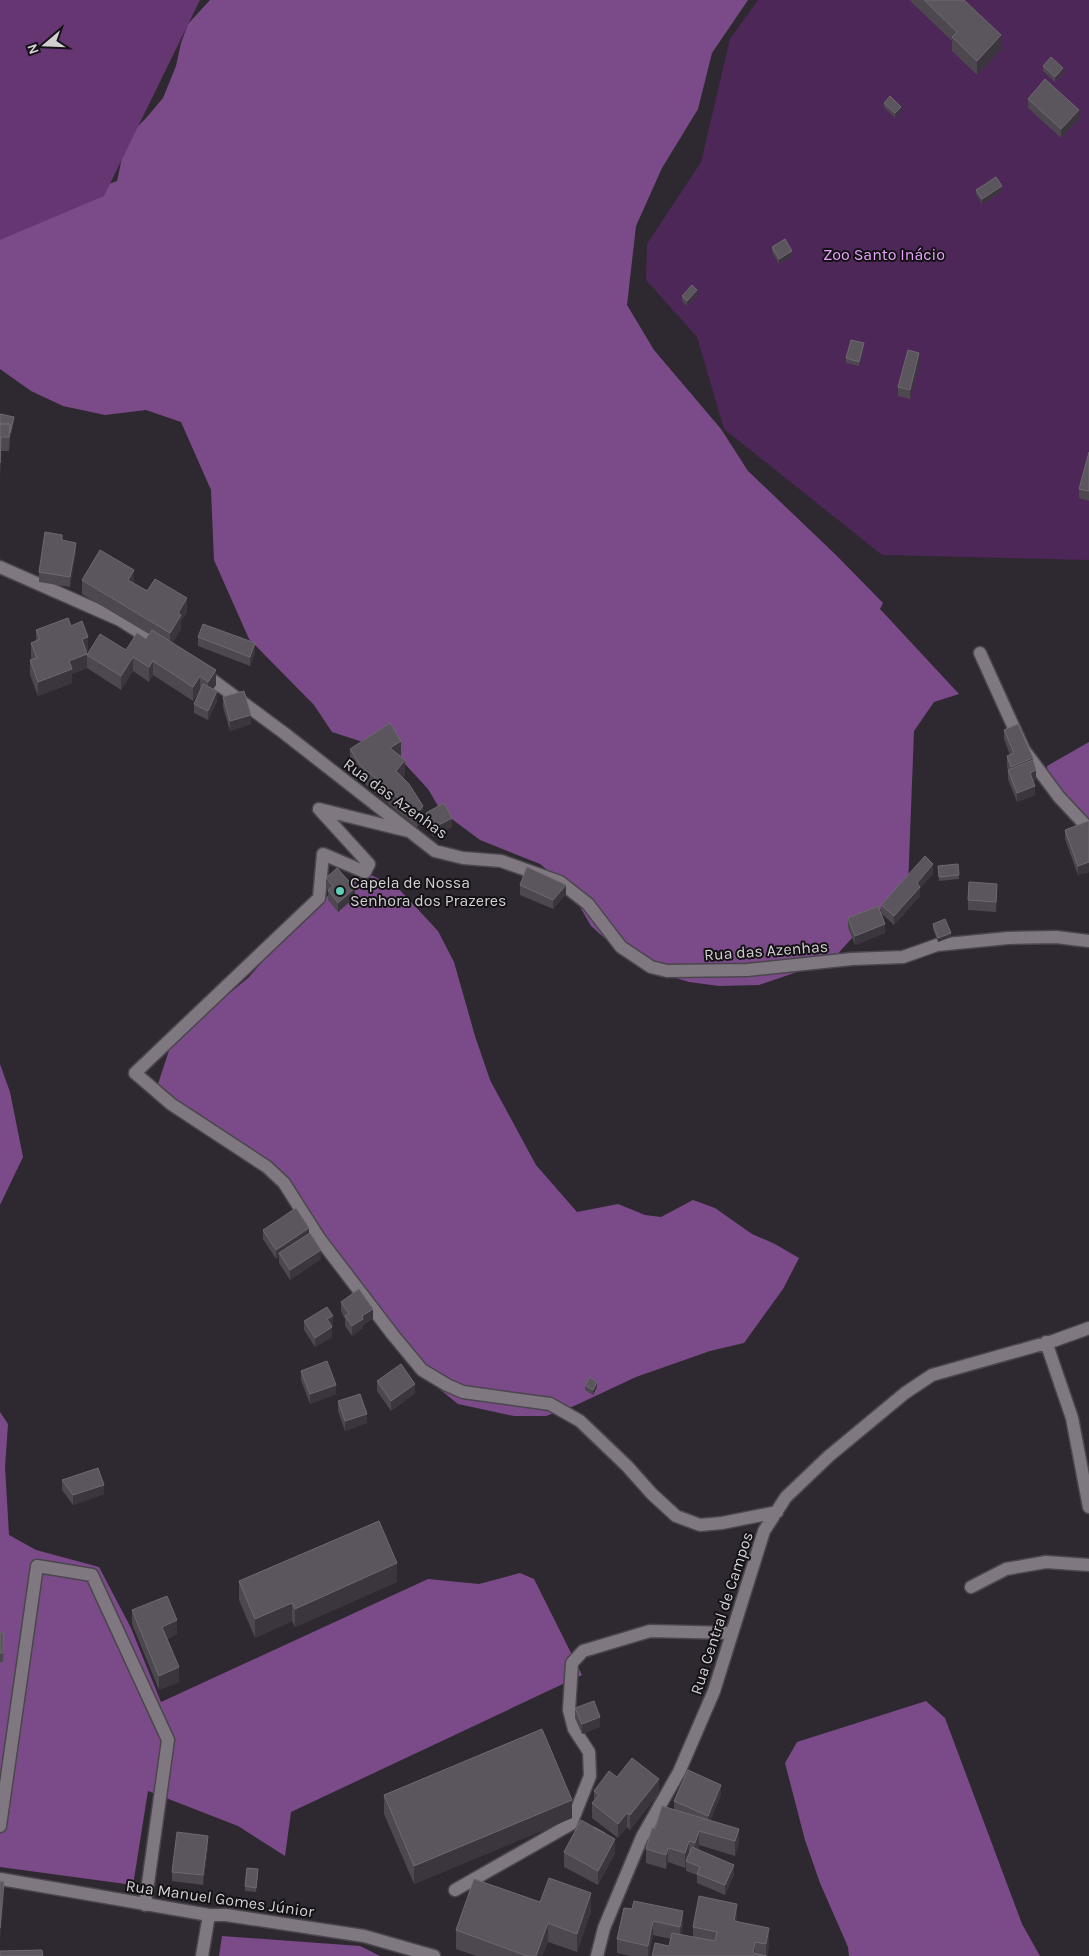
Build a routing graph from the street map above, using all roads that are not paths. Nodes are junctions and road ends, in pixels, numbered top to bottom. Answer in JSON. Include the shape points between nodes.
{"nodes":[{"id":1,"x":0,"y":567,"type":"edge"},
{"id":2,"x":169,"y":650,"type":"edge"},
{"id":3,"x":980,"y":652,"type":"dead end"},
{"id":4,"x":193,"y":665,"type":"edge"},
{"id":5,"x":1089,"y":829,"type":"edge"},
{"id":6,"x":408,"y":831,"type":"junction"},
{"id":7,"x":1089,"y":941,"type":"edge"},
{"id":8,"x":1089,"y":1328,"type":"edge"},
{"id":9,"x":1046,"y":1342,"type":"junction"},
{"id":10,"x":1089,"y":1507,"type":"edge"},
{"id":11,"x":776,"y":1512,"type":"junction"},
{"id":12,"x":1089,"y":1565,"type":"edge"},
{"id":13,"x":971,"y":1587,"type":"dead end"},
{"id":14,"x":732,"y":1634,"type":"junction"},
{"id":15,"x":0,"y":1826,"type":"edge"},
{"id":16,"x":0,"y":1879,"type":"edge"},
{"id":17,"x":455,"y":1890,"type":"dead end"},
{"id":18,"x":145,"y":1905,"type":"junction"},
{"id":19,"x":209,"y":1915,"type":"junction"},
{"id":20,"x":202,"y":1956,"type":"edge"},
{"id":21,"x":434,"y":1956,"type":"edge"},
{"id":22,"x":597,"y":1956,"type":"edge"}],
"edges":[{"from":1,"to":2,"type":"street","via":[[120,620]]},
{"from":3,"to":5,"type":"street","via":[[1024,750],[1059,797]]},
{"from":4,"to":6,"type":"street","name":"Rua das Azenhas"},
{"from":6,"to":7,"type":"street","name":"Rua das Azenhas","via":[[435,851],[463,858],[501,861],[560,882],[588,904],[621,948],[651,967],[668,972],[747,970],[903,957],[937,945],[1008,938],[1056,937]]},
{"from":6,"to":11,"type":"street","via":[[319,809],[369,864],[365,872],[323,854],[319,898],[135,1074],[171,1104],[267,1167],[284,1183],[319,1238],[422,1370],[464,1392],[550,1404],[580,1421],[676,1516],[700,1525]]},
{"from":8,"to":9,"type":"street","name":"Rua Central de Campos"},
{"from":9,"to":10,"type":"street","via":[[1072,1418]]},
{"from":9,"to":11,"type":"street","name":"Rua Central de Campos","via":[[932,1375],[905,1393],[830,1456],[786,1497]]},
{"from":11,"to":14,"type":"street","name":"Rua Central de Campos","via":[[764,1531]]},
{"from":12,"to":13,"type":"street","via":[[1038,1563],[1006,1569]]},
{"from":14,"to":17,"type":"street","via":[[650,1631],[583,1651],[572,1664],[569,1710],[574,1729],[589,1752],[590,1776],[571,1824]]},
{"from":14,"to":22,"type":"street","name":"Rua Central de Campos","via":[[714,1691],[679,1772],[642,1837],[604,1928]]},
{"from":15,"to":18,"type":"street","via":[[37,1566],[92,1575],[168,1740]]},
{"from":16,"to":18,"type":"street","name":"Rua Manuel Gomes Júnior"},
{"from":18,"to":19,"type":"street","name":"Rua Manuel Gomes Júnior"},
{"from":19,"to":20,"type":"street"},
{"from":19,"to":21,"type":"street","name":"Rua Manuel Gomes Júnior","via":[[364,1936]]}]}
